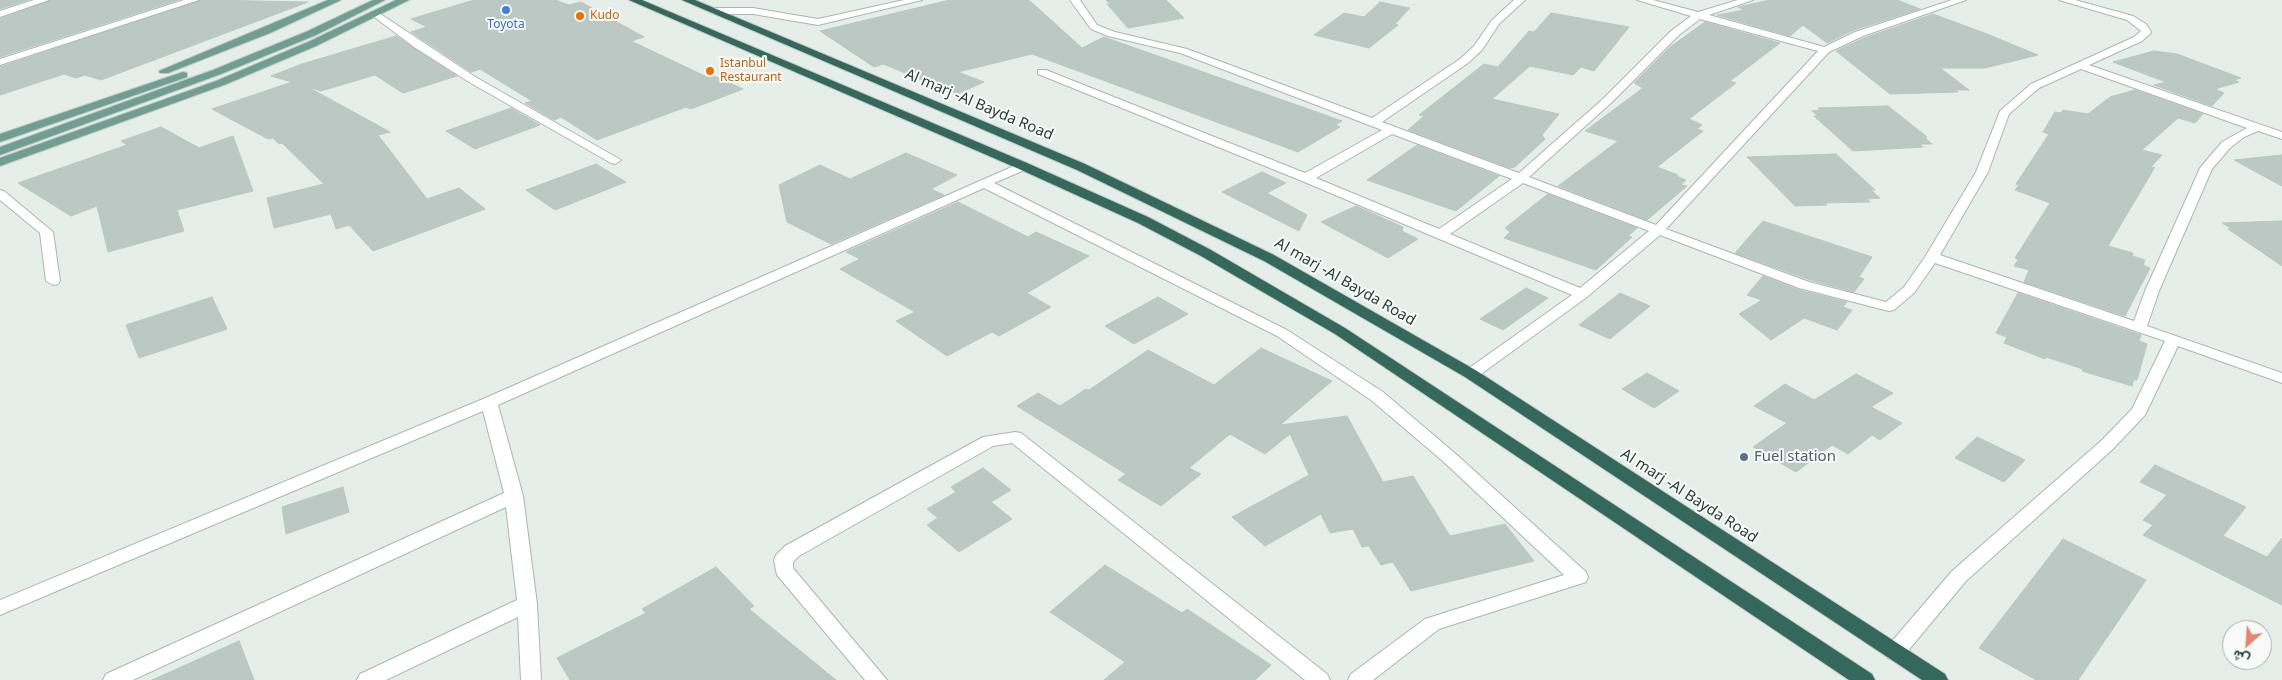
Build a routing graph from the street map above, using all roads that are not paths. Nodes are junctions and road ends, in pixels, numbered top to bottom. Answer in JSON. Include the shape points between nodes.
{"nodes":[{"id":1,"x":44,"y":0,"type":"edge"},
{"id":2,"x":194,"y":0,"type":"edge"},
{"id":3,"x":336,"y":0,"type":"edge"},
{"id":4,"x":357,"y":0,"type":"edge"},
{"id":5,"x":380,"y":0,"type":"edge"},
{"id":6,"x":404,"y":0,"type":"edge"},
{"id":7,"x":634,"y":0,"type":"edge"},
{"id":8,"x":687,"y":0,"type":"edge"},
{"id":9,"x":916,"y":0,"type":"edge"},
{"id":10,"x":1075,"y":0,"type":"edge"},
{"id":11,"x":1520,"y":0,"type":"edge"},
{"id":12,"x":1642,"y":0,"type":"edge"},
{"id":13,"x":1748,"y":0,"type":"edge"},
{"id":14,"x":1958,"y":0,"type":"edge"},
{"id":15,"x":2064,"y":0,"type":"edge"},
{"id":16,"x":714,"y":11,"type":"junction"},
{"id":17,"x":0,"y":14,"type":"edge"},
{"id":18,"x":376,"y":14,"type":"junction"},
{"id":19,"x":1699,"y":15,"type":"junction"},
{"id":20,"x":1825,"y":50,"type":"junction"},
{"id":21,"x":0,"y":62,"type":"edge"},
{"id":22,"x":2079,"y":65,"type":"junction"},
{"id":23,"x":1042,"y":72,"type":"dead end"},
{"id":24,"x":1373,"y":123,"type":"junction"},
{"id":25,"x":0,"y":128,"type":"edge"},
{"id":26,"x":2258,"y":128,"type":"junction"},
{"id":27,"x":1390,"y":130,"type":"junction"},
{"id":28,"x":2282,"y":136,"type":"edge"},
{"id":29,"x":0,"y":138,"type":"edge"},
{"id":30,"x":0,"y":151,"type":"edge"},
{"id":31,"x":615,"y":160,"type":"dead end"},
{"id":32,"x":0,"y":162,"type":"edge"},
{"id":33,"x":1023,"y":166,"type":"junction"},
{"id":34,"x":1306,"y":178,"type":"junction"},
{"id":35,"x":1520,"y":180,"type":"junction"},
{"id":36,"x":984,"y":183,"type":"junction"},
{"id":37,"x":0,"y":194,"type":"edge"},
{"id":38,"x":1657,"y":231,"type":"junction"},
{"id":39,"x":1441,"y":234,"type":"junction"},
{"id":40,"x":1932,"y":257,"type":"junction"},
{"id":41,"x":53,"y":281,"type":"dead end"},
{"id":42,"x":1582,"y":294,"type":"junction"},
{"id":43,"x":2139,"y":328,"type":"junction"},
{"id":44,"x":2174,"y":339,"type":"junction"},
{"id":45,"x":1471,"y":374,"type":"junction"},
{"id":46,"x":2282,"y":378,"type":"edge"},
{"id":47,"x":489,"y":403,"type":"junction"},
{"id":48,"x":514,"y":496,"type":"junction"},
{"id":49,"x":528,"y":604,"type":"junction"},
{"id":50,"x":0,"y":608,"type":"edge"},
{"id":51,"x":1895,"y":652,"type":"junction"},
{"id":52,"x":113,"y":680,"type":"edge"},
{"id":53,"x":367,"y":680,"type":"edge"},
{"id":54,"x":531,"y":680,"type":"edge"},
{"id":55,"x":877,"y":680,"type":"edge"},
{"id":56,"x":1320,"y":680,"type":"edge"},
{"id":57,"x":1358,"y":680,"type":"edge"},
{"id":58,"x":1864,"y":680,"type":"edge"},
{"id":59,"x":1938,"y":680,"type":"edge"}],
"edges":[{"from":1,"to":17,"type":"street"},
{"from":2,"to":21,"type":"street"},
{"from":3,"to":25,"type":"main road","via":[[158,73]]},
{"from":4,"to":29,"type":"main road","via":[[247,49]]},
{"from":5,"to":30,"type":"main road","via":[[268,52]]},
{"from":6,"to":18,"type":"main road"},
{"from":7,"to":33,"type":"highway"},
{"from":8,"to":16,"type":"highway","name":"Al marj -Al Bayda Road"},
{"from":9,"to":16,"type":"street","via":[[818,22],[753,11]]},
{"from":10,"to":24,"type":"street","via":[[1094,27],[1183,51]]},
{"from":11,"to":24,"type":"street","via":[[1495,22],[1478,48],[1464,61]]},
{"from":12,"to":19,"type":"street"},
{"from":13,"to":19,"type":"street"},
{"from":14,"to":20,"type":"street","via":[[1859,34]]},
{"from":15,"to":22,"type":"street","via":[[2130,18],[2144,26],[2146,32],[2138,40]]},
{"from":16,"to":45,"type":"highway","name":"Al marj -Al Bayda Road","via":[[1141,194],[1269,258]]},
{"from":18,"to":31,"type":"street","via":[[473,80]]},
{"from":18,"to":32,"type":"main road","via":[[211,87]]},
{"from":19,"to":20,"type":"street"},
{"from":19,"to":35,"type":"street","via":[[1675,33],[1608,100]]},
{"from":20,"to":38,"type":"street"},
{"from":22,"to":26,"type":"street"},
{"from":22,"to":40,"type":"street","via":[[2035,86],[2004,113],[1982,172]]},
{"from":23,"to":34,"type":"street"},
{"from":24,"to":27,"type":"street"},
{"from":26,"to":28,"type":"street"},
{"from":26,"to":43,"type":"street","via":[[2226,145],[2206,168]]},
{"from":27,"to":34,"type":"street"},
{"from":27,"to":35,"type":"street"},
{"from":33,"to":36,"type":"street"},
{"from":33,"to":58,"type":"highway","via":[[1206,252],[1302,308]]},
{"from":34,"to":39,"type":"street"},
{"from":35,"to":38,"type":"street"},
{"from":35,"to":39,"type":"street"},
{"from":36,"to":47,"type":"street"},
{"from":36,"to":57,"type":"street","via":[[1282,333],[1377,396],[1579,577],[1432,624]]},
{"from":37,"to":41,"type":"street","via":[[46,232]]},
{"from":38,"to":40,"type":"street","via":[[1804,285],[1889,307],[1909,290]]},
{"from":38,"to":42,"type":"street"},
{"from":39,"to":42,"type":"street"},
{"from":40,"to":43,"type":"street"},
{"from":42,"to":45,"type":"street"},
{"from":43,"to":44,"type":"street"},
{"from":44,"to":46,"type":"street"},
{"from":44,"to":51,"type":"street","via":[[2140,411],[2107,445],[1959,576]]},
{"from":45,"to":51,"type":"highway","name":"Al marj -Al Bayda Road"},
{"from":47,"to":48,"type":"street"},
{"from":47,"to":50,"type":"street"},
{"from":48,"to":49,"type":"street"},
{"from":48,"to":52,"type":"street"},
{"from":49,"to":53,"type":"street"},
{"from":49,"to":54,"type":"street"},
{"from":51,"to":59,"type":"highway","name":"Al marj -Al Bayda Road"},
{"from":55,"to":56,"type":"street","via":[[784,570],[783,560],[792,551],[989,441],[1015,437]]}]}
